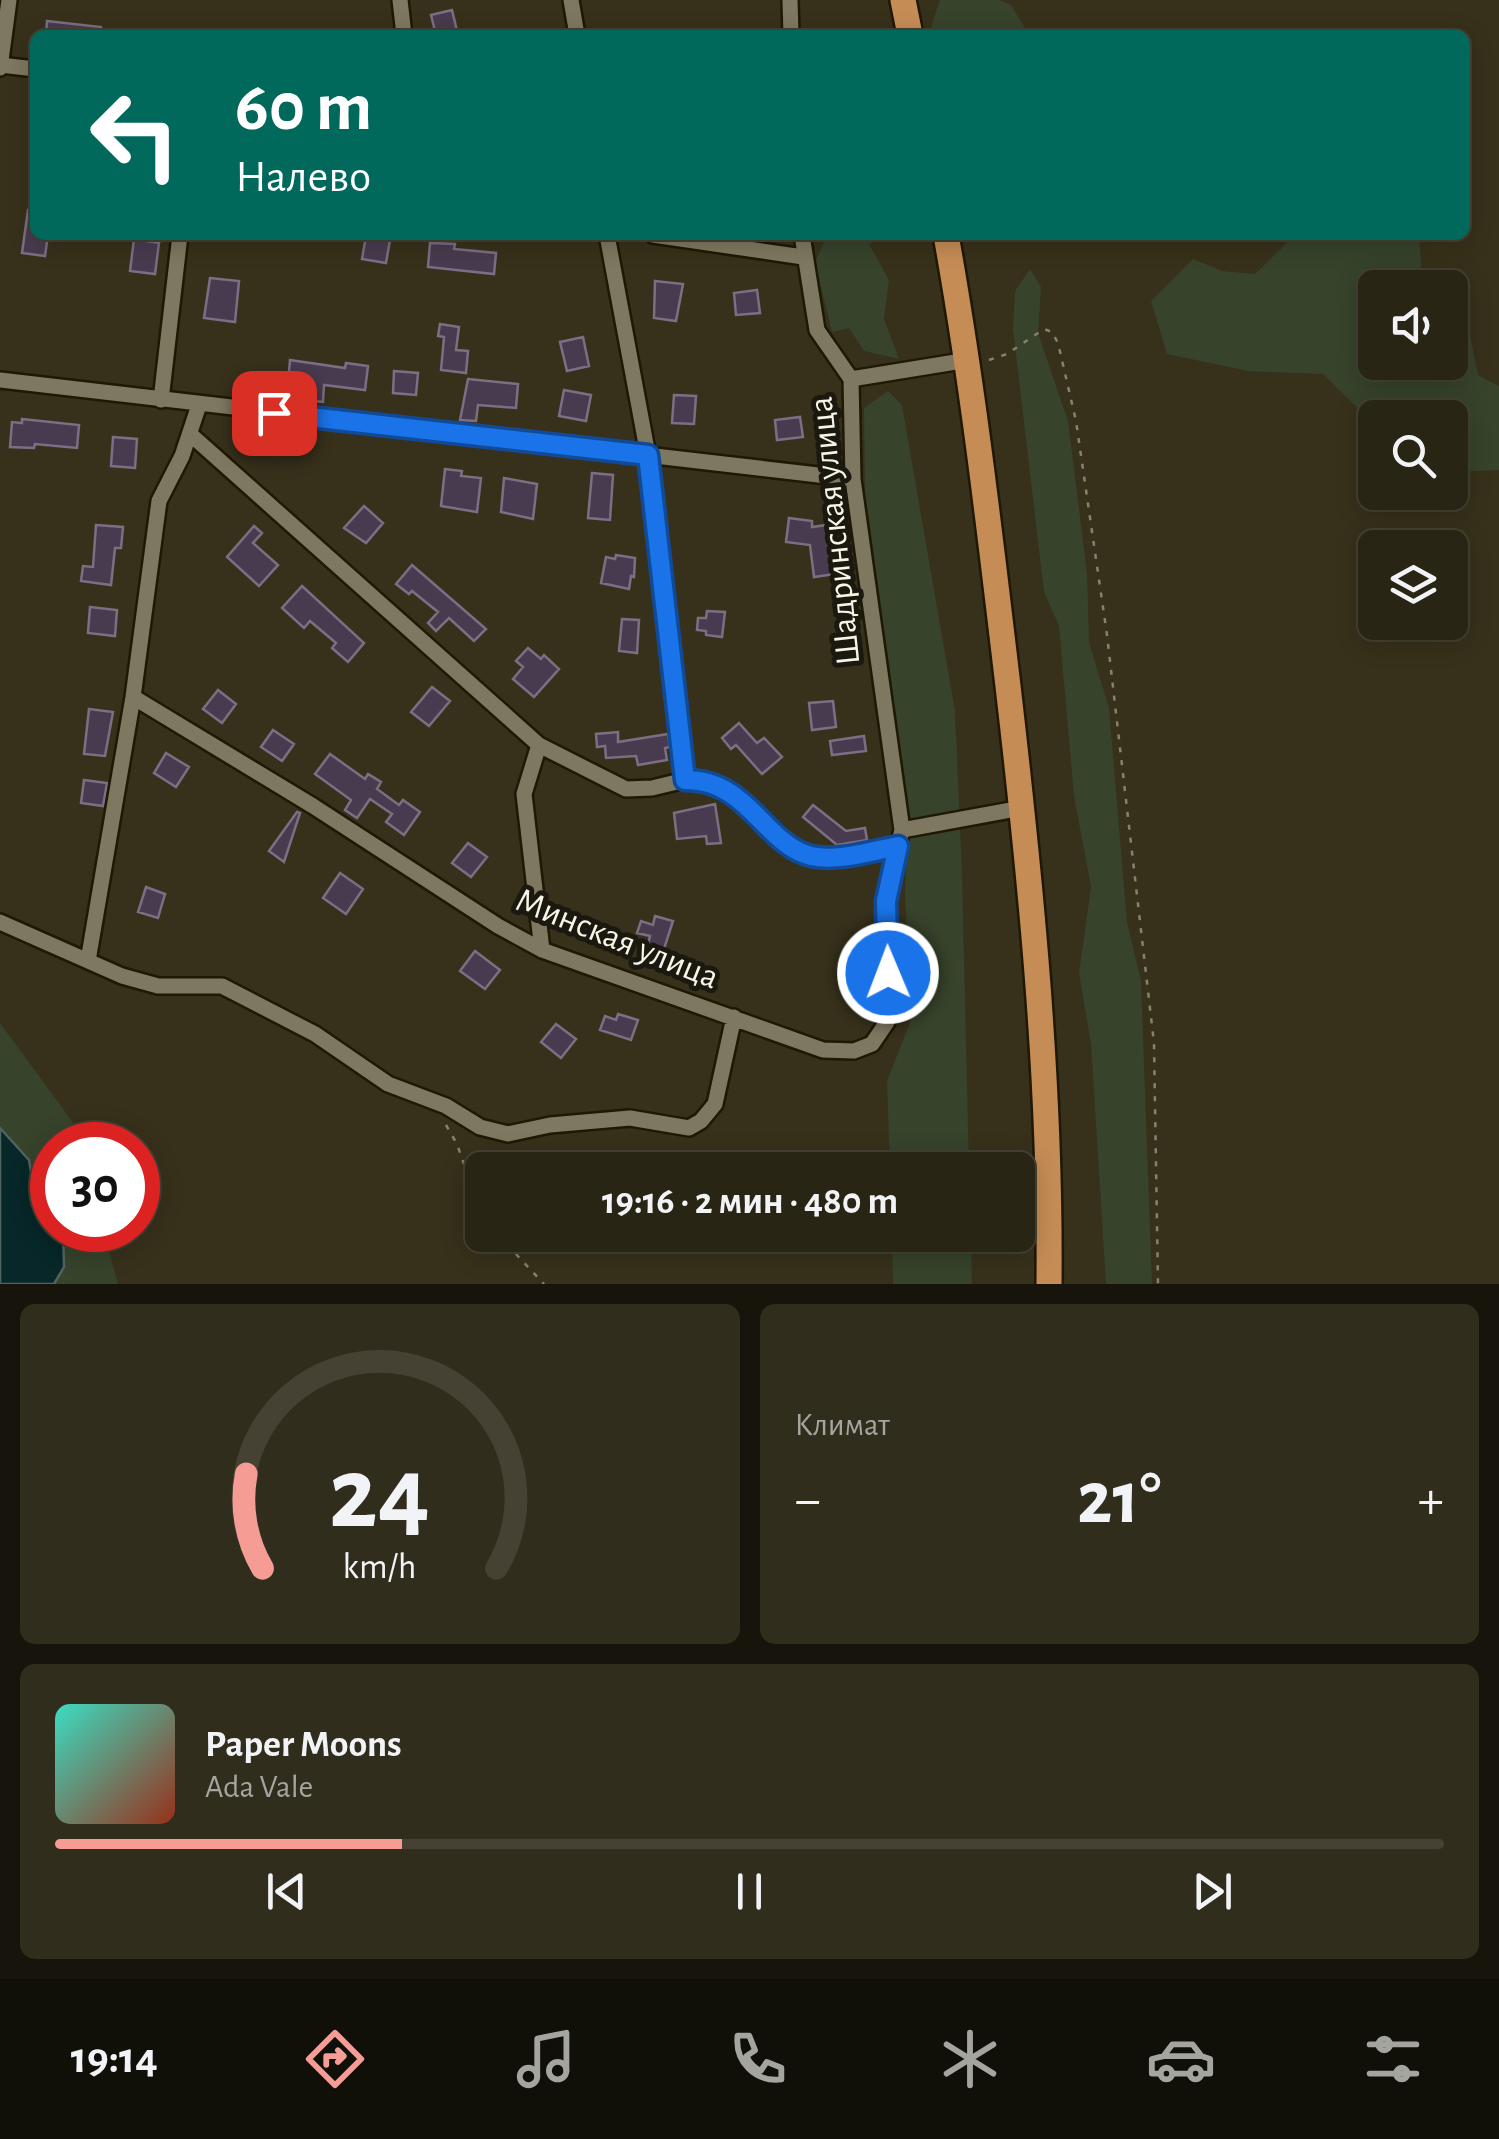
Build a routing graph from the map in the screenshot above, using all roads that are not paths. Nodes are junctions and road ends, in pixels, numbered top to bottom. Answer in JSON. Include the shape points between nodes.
{"nodes":[{"id":1,"x":9,"y":0,"type":"edge"},
{"id":2,"x":400,"y":0,"type":"edge"},
{"id":3,"x":572,"y":0,"type":"edge"},
{"id":4,"x":790,"y":0,"type":"edge"},
{"id":5,"x":903,"y":0,"type":"edge"},
{"id":6,"x":403,"y":30,"type":"edge"},
{"id":7,"x":575,"y":30,"type":"edge"},
{"id":8,"x":792,"y":30,"type":"edge"},
{"id":9,"x":909,"y":30,"type":"edge"},
{"id":10,"x":0,"y":66,"type":"edge"},
{"id":11,"x":30,"y":69,"type":"edge"},
{"id":12,"x":179,"y":240,"type":"edge"},
{"id":13,"x":607,"y":240,"type":"edge"},
{"id":14,"x":686,"y":240,"type":"edge"},
{"id":15,"x":802,"y":240,"type":"edge"},
{"id":16,"x":947,"y":240,"type":"edge"},
{"id":17,"x":803,"y":257,"type":"junction"},
{"id":18,"x":968,"y":360,"type":"junction"},
{"id":19,"x":0,"y":380,"type":"edge"},
{"id":20,"x":851,"y":380,"type":"junction"},
{"id":21,"x":161,"y":400,"type":"junction"},
{"id":22,"x":199,"y":405,"type":"junction"},
{"id":23,"x":190,"y":434,"type":"junction"},
{"id":24,"x":648,"y":455,"type":"junction"},
{"id":25,"x":853,"y":479,"type":"junction"},
{"id":26,"x":133,"y":697,"type":"junction"},
{"id":27,"x":539,"y":744,"type":"junction"},
{"id":28,"x":685,"y":780,"type":"junction"},
{"id":29,"x":1022,"y":808,"type":"junction"},
{"id":30,"x":900,"y":838,"type":"junction"},
{"id":31,"x":0,"y":922,"type":"edge"},
{"id":32,"x":542,"y":950,"type":"junction"},
{"id":33,"x":88,"y":961,"type":"junction"},
{"id":34,"x":734,"y":1017,"type":"junction"},
{"id":35,"x":1049,"y":1284,"type":"edge"}],
"edges":[{"from":1,"to":10,"type":"street"},
{"from":2,"to":6,"type":"street"},
{"from":3,"to":7,"type":"street"},
{"from":4,"to":8,"type":"street"},
{"from":5,"to":9,"type":"main road"},
{"from":10,"to":11,"type":"street"},
{"from":12,"to":21,"type":"street"},
{"from":13,"to":24,"type":"street"},
{"from":14,"to":17,"type":"street"},
{"from":15,"to":17,"type":"street","name":"Шадринская улица"},
{"from":16,"to":18,"type":"main road"},
{"from":17,"to":20,"type":"street","name":"Шадринская улица","via":[[818,330]]},
{"from":18,"to":20,"type":"street"},
{"from":18,"to":29,"type":"main road"},
{"from":19,"to":21,"type":"street"},
{"from":20,"to":25,"type":"street","name":"Шадринская улица"},
{"from":21,"to":22,"type":"street"},
{"from":22,"to":23,"type":"street"},
{"from":22,"to":24,"type":"street"},
{"from":23,"to":26,"type":"street","via":[[158,500]]},
{"from":23,"to":27,"type":"street"},
{"from":24,"to":25,"type":"street"},
{"from":24,"to":28,"type":"street"},
{"from":25,"to":30,"type":"street","name":"Шадринская улица"},
{"from":26,"to":32,"type":"street","name":"Минская улица"},
{"from":26,"to":33,"type":"street"},
{"from":27,"to":28,"type":"street","via":[[626,789]]},
{"from":27,"to":32,"type":"street","via":[[524,794]]},
{"from":28,"to":30,"type":"street","via":[[716,785],[810,856],[826,858]]},
{"from":29,"to":30,"type":"street"},
{"from":29,"to":35,"type":"main road","via":[[1041,1038]]},
{"from":30,"to":34,"type":"street","name":"Минская улица","via":[[886,901],[887,1022],[872,1044],[823,1050]]},
{"from":31,"to":33,"type":"street"},
{"from":32,"to":34,"type":"street","name":"Минская улица"},
{"from":33,"to":34,"type":"street","via":[[158,986],[222,986],[315,1034],[388,1084],[508,1134],[630,1118],[689,1128],[715,1104]]}]}
